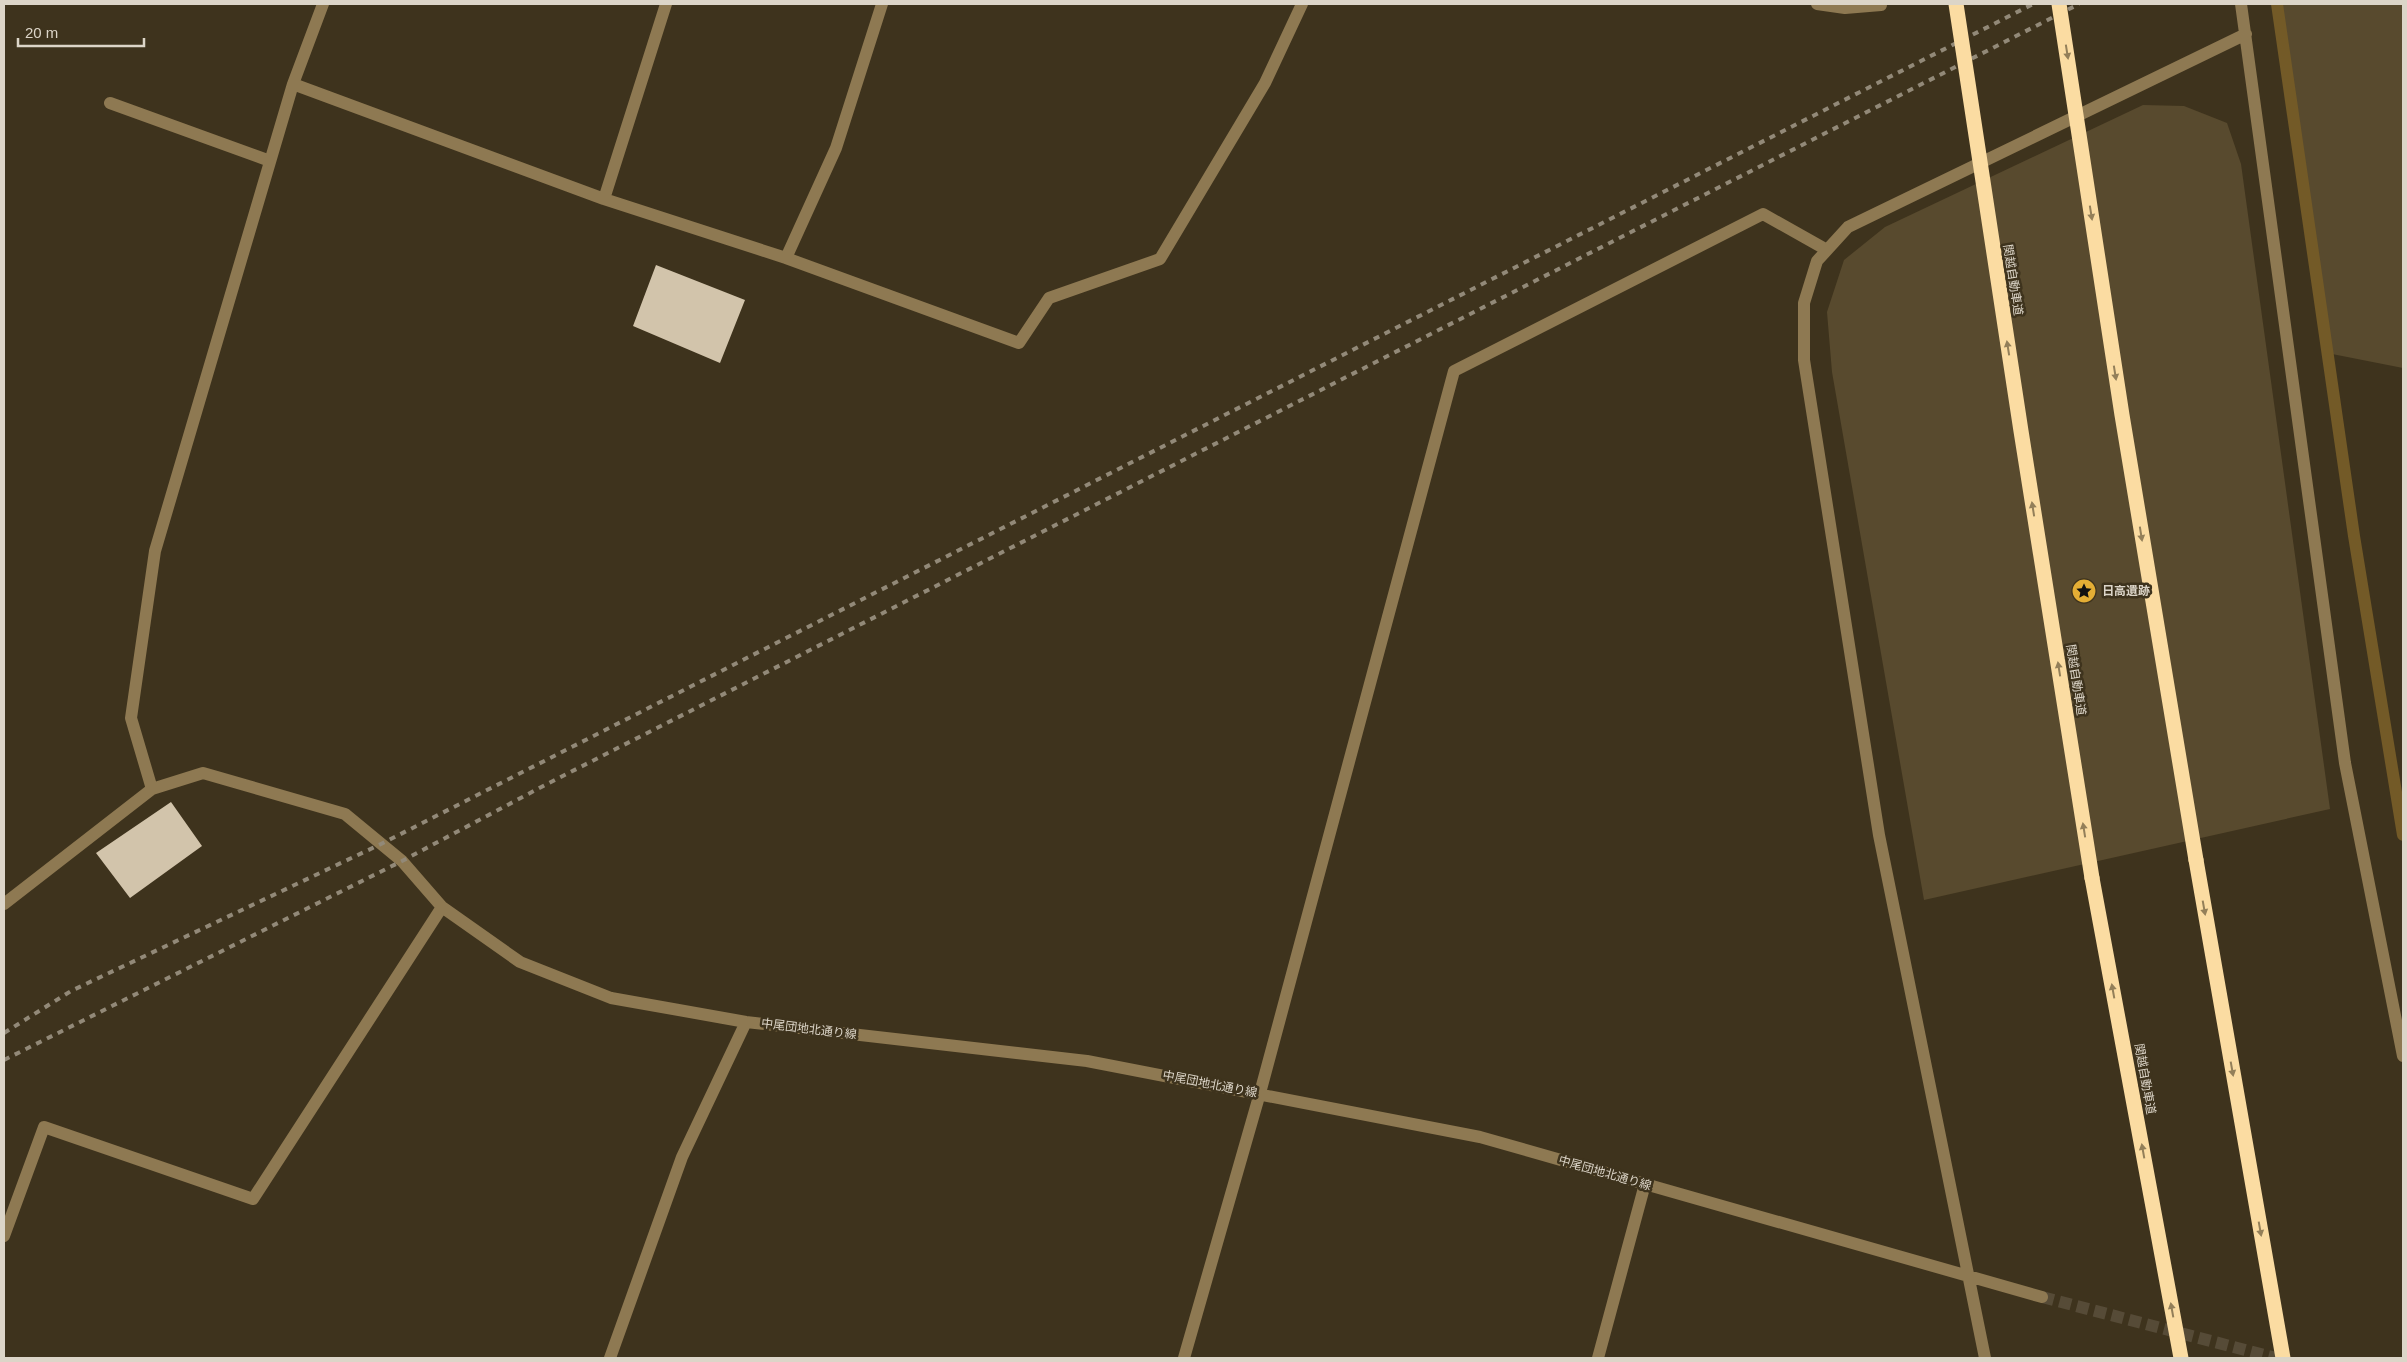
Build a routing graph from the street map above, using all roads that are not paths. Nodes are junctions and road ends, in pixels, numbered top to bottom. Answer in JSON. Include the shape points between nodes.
{"nodes":[{"id":1,"x":323,"y":4,"type":"edge"},
{"id":2,"x":666,"y":4,"type":"edge"},
{"id":3,"x":882,"y":4,"type":"edge"},
{"id":4,"x":1302,"y":4,"type":"edge"},
{"id":5,"x":1818,"y":4,"type":"edge"},
{"id":6,"x":1881,"y":4,"type":"edge"},
{"id":7,"x":1956,"y":4,"type":"edge"},
{"id":8,"x":2059,"y":4,"type":"edge"},
{"id":9,"x":2241,"y":4,"type":"edge"},
{"id":10,"x":2246,"y":34,"type":"junction"},
{"id":11,"x":293,"y":84,"type":"junction"},
{"id":12,"x":110,"y":103,"type":"dead end"},
{"id":13,"x":270,"y":162,"type":"junction"},
{"id":14,"x":604,"y":199,"type":"junction"},
{"id":15,"x":1827,"y":250,"type":"junction"},
{"id":16,"x":786,"y":258,"type":"junction"},
{"id":17,"x":152,"y":789,"type":"junction"},
{"id":18,"x":4,"y":904,"type":"edge"},
{"id":19,"x":442,"y":907,"type":"junction"},
{"id":20,"x":746,"y":1022,"type":"junction"},
{"id":21,"x":2403,"y":1056,"type":"edge"},
{"id":22,"x":1260,"y":1093,"type":"junction"},
{"id":23,"x":1645,"y":1184,"type":"junction"},
{"id":24,"x":4,"y":1236,"type":"edge"},
{"id":25,"x":1967,"y":1276,"type":"junction"},
{"id":26,"x":2042,"y":1297,"type":"tunnel mouth"},
{"id":27,"x":610,"y":1358,"type":"edge"},
{"id":28,"x":1184,"y":1358,"type":"edge"},
{"id":29,"x":1598,"y":1358,"type":"edge"},
{"id":30,"x":1985,"y":1358,"type":"edge"},
{"id":31,"x":2181,"y":1358,"type":"edge"},
{"id":32,"x":2283,"y":1358,"type":"edge"}],
"edges":[{"from":1,"to":11,"type":"street"},
{"from":2,"to":14,"type":"street"},
{"from":3,"to":16,"type":"street","via":[[836,148]]},
{"from":4,"to":16,"type":"street","via":[[1266,83],[1160,259],[1049,298],[1019,343]]},
{"from":5,"to":6,"type":"street","via":[[1845,8]]},
{"from":31,"to":7,"type":"highway","name":"関越自動車道","one_way":true,"bridge":true,"via":[[2092,878]]},
{"from":8,"to":32,"type":"highway","one_way":true,"bridge":true,"via":[[2122,415]]},
{"from":9,"to":10,"type":"street"},
{"from":10,"to":15,"type":"street","via":[[1848,228]]},
{"from":10,"to":21,"type":"street","via":[[2345,763]]},
{"from":11,"to":13,"type":"street"},
{"from":11,"to":14,"type":"street"},
{"from":12,"to":13,"type":"street"},
{"from":13,"to":17,"type":"street","via":[[155,551],[131,718]]},
{"from":14,"to":16,"type":"street"},
{"from":15,"to":22,"type":"street","via":[[1763,214],[1454,371]]},
{"from":15,"to":25,"type":"street","via":[[1817,261],[1804,303],[1804,360],[1879,835]]},
{"from":17,"to":18,"type":"street"},
{"from":17,"to":19,"type":"street","name":"中尾団地北通り線","via":[[203,773],[345,814],[402,861]]},
{"from":19,"to":20,"type":"street","name":"中尾団地北通り線","via":[[520,962],[611,998]]},
{"from":19,"to":24,"type":"street","via":[[253,1199],[44,1127]]},
{"from":20,"to":22,"type":"street","name":"中尾団地北通り線","via":[[1087,1061]]},
{"from":20,"to":27,"type":"street","via":[[682,1157]]},
{"from":22,"to":23,"type":"street","name":"中尾団地北通り線","via":[[1480,1137]]},
{"from":22,"to":28,"type":"street"},
{"from":23,"to":25,"type":"street","name":"中尾団地北通り線"},
{"from":23,"to":29,"type":"street"},
{"from":25,"to":26,"type":"street","name":"中尾団地北通り線"},
{"from":25,"to":30,"type":"street"}]}
